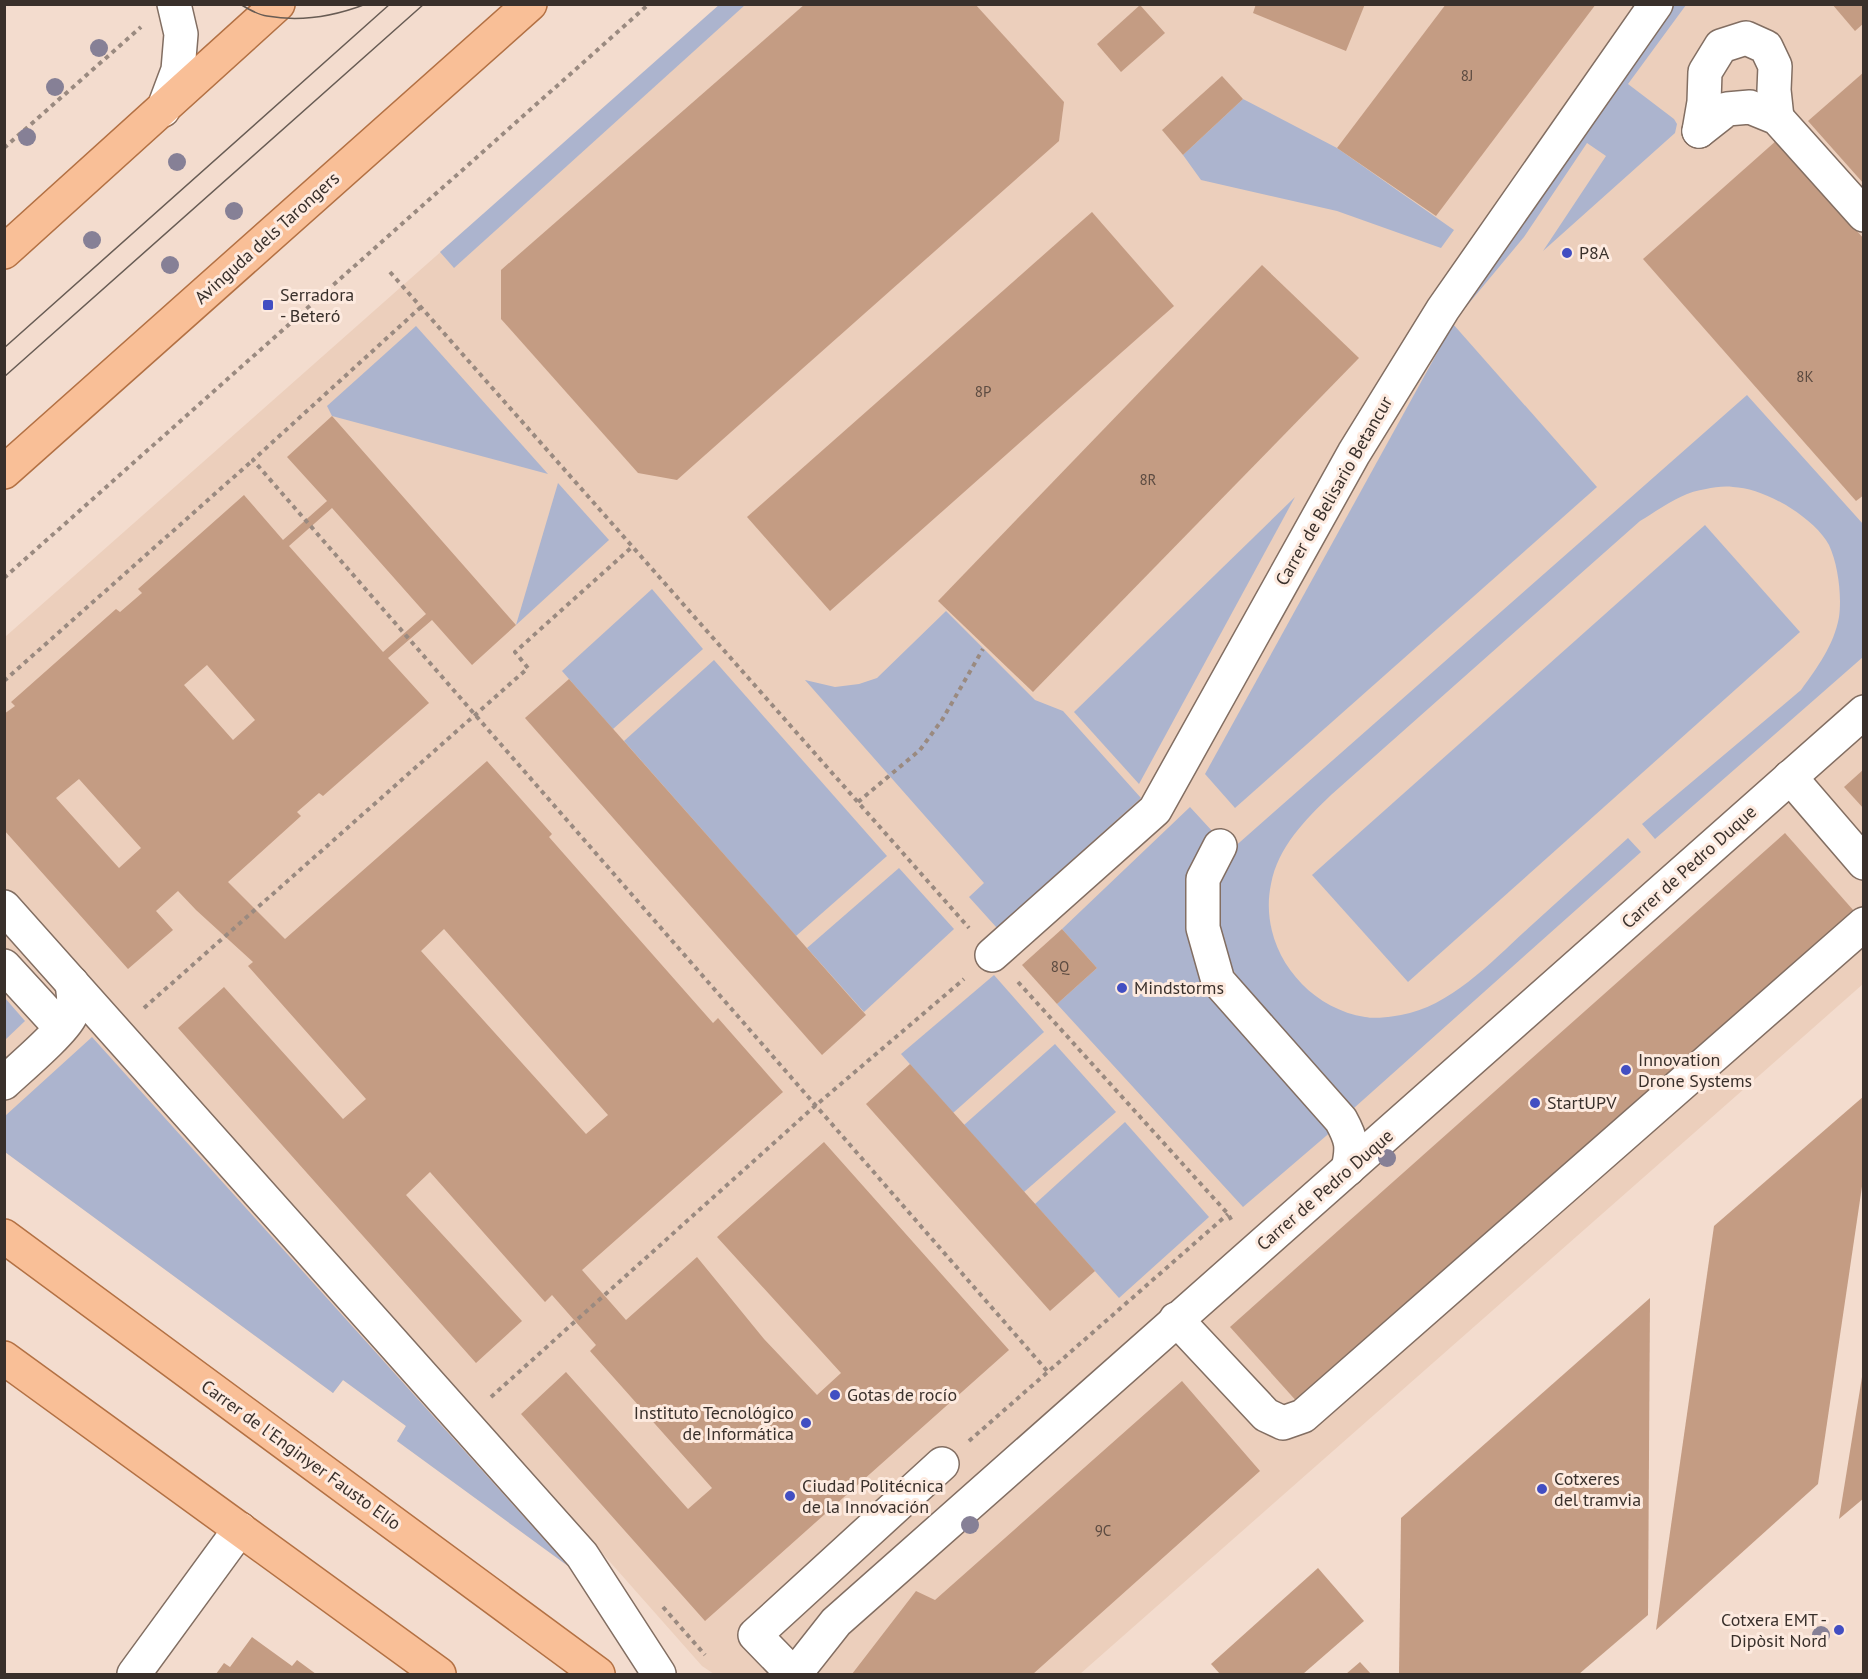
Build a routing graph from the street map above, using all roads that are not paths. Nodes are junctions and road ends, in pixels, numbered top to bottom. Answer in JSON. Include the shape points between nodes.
{"nodes":[{"id":1,"x":278,"y":4,"type":"edge"},
{"id":2,"x":530,"y":4,"type":"edge"},
{"id":3,"x":1656,"y":4,"type":"edge"},
{"id":4,"x":162,"y":12,"type":"edge"},
{"id":5,"x":163,"y":110,"type":"junction"},
{"id":6,"x":1777,"y":118,"type":"junction"},
{"id":7,"x":1863,"y":214,"type":"edge"},
{"id":8,"x":4,"y":252,"type":"edge"},
{"id":9,"x":4,"y":472,"type":"edge"},
{"id":10,"x":1863,"y":712,"type":"edge"},
{"id":11,"x":1790,"y":777,"type":"junction"},
{"id":12,"x":1220,"y":846,"type":"dead end"},
{"id":13,"x":1863,"y":863,"type":"edge"},
{"id":14,"x":4,"y":907,"type":"edge"},
{"id":15,"x":1863,"y":924,"type":"edge"},
{"id":16,"x":992,"y":955,"type":"road end"},
{"id":17,"x":4,"y":966,"type":"edge"},
{"id":18,"x":72,"y":983,"type":"junction"},
{"id":19,"x":61,"y":1028,"type":"junction"},
{"id":20,"x":4,"y":1083,"type":"edge"},
{"id":21,"x":1348,"y":1169,"type":"junction"},
{"id":22,"x":4,"y":1236,"type":"edge"},
{"id":23,"x":1176,"y":1319,"type":"junction"},
{"id":24,"x":4,"y":1358,"type":"edge"},
{"id":25,"x":942,"y":1464,"type":"road end"},
{"id":26,"x":240,"y":1529,"type":"junction"},
{"id":27,"x":134,"y":1674,"type":"edge"},
{"id":28,"x":439,"y":1674,"type":"edge"},
{"id":29,"x":598,"y":1674,"type":"edge"},
{"id":30,"x":659,"y":1674,"type":"edge"},
{"id":31,"x":794,"y":1674,"type":"edge"}],
"edges":[{"from":1,"to":5,"type":"main road"},
{"from":2,"to":9,"type":"main road","name":"Avinguda dels Tarongers"},
{"from":3,"to":16,"type":"street","name":"Carrer de Belisario Betancur","via":[[1437,318],[1354,453],[1155,810]]},
{"from":4,"to":5,"type":"street","via":[[181,34],[178,70]]},
{"from":5,"to":8,"type":"main road"},
{"from":6,"to":6,"type":"street","via":[[1750,107],[1727,109],[1699,131],[1706,72],[1721,46],[1746,38],[1766,47],[1775,66]]},
{"from":6,"to":7,"type":"street"},
{"from":10,"to":11,"type":"street","name":"Carrer de Pedro Duque"},
{"from":11,"to":13,"type":"street"},
{"from":11,"to":21,"type":"street","name":"Carrer de Pedro Duque"},
{"from":12,"to":21,"type":"street","via":[[1203,879],[1203,928],[1218,981],[1341,1120],[1350,1137]]},
{"from":14,"to":18,"type":"street"},
{"from":15,"to":23,"type":"street","via":[[1303,1416],[1283,1423],[1266,1415]]},
{"from":17,"to":19,"type":"street"},
{"from":18,"to":19,"type":"street","via":[[71,1016]]},
{"from":18,"to":30,"type":"street","via":[[582,1555]]},
{"from":19,"to":20,"type":"street"},
{"from":21,"to":23,"type":"street","name":"Carrer de Pedro Duque"},
{"from":22,"to":29,"type":"main road","name":"Carrer de l'Enginyer Fausto Elío"},
{"from":23,"to":31,"type":"street","name":"Carrer de Pedro Duque","via":[[836,1622]]},
{"from":24,"to":26,"type":"main road"},
{"from":25,"to":31,"type":"street","via":[[755,1635]]},
{"from":26,"to":27,"type":"street"},
{"from":26,"to":28,"type":"main road"}]}
